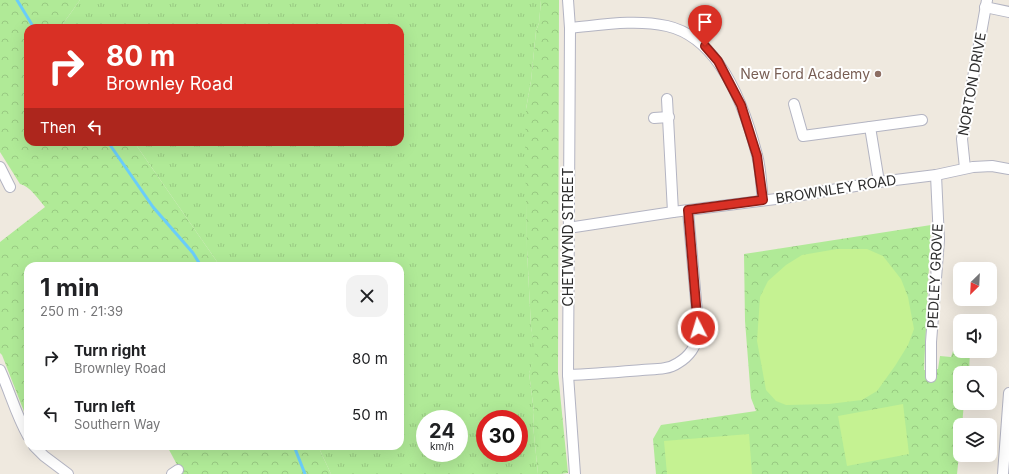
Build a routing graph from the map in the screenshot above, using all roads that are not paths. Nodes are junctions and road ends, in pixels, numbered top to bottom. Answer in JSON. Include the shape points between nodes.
{"nodes":[{"id":1,"x":568,"y":0,"type":"edge"},
{"id":2,"x":986,"y":4,"type":"edge"},
{"id":3,"x":1009,"y":12,"type":"edge"},
{"id":4,"x":570,"y":28,"type":"junction"},
{"id":5,"x":667,"y":99,"type":"dead end"},
{"id":6,"x":794,"y":104,"type":"dead end"},
{"id":7,"x":669,"y":117,"type":"junction"},
{"id":8,"x":654,"y":118,"type":"dead end"},
{"id":9,"x":922,"y":120,"type":"dead end"},
{"id":10,"x":870,"y":128,"type":"junction"},
{"id":11,"x":0,"y":167,"type":"edge"},
{"id":12,"x":965,"y":168,"type":"junction"},
{"id":13,"x":1009,"y":169,"type":"edge"},
{"id":14,"x":936,"y":175,"type":"junction"},
{"id":15,"x":879,"y":182,"type":"junction"},
{"id":16,"x":6,"y":185,"type":"edge"},
{"id":17,"x":763,"y":200,"type":"junction"},
{"id":18,"x":688,"y":210,"type":"junction"},
{"id":19,"x":673,"y":212,"type":"junction"},
{"id":20,"x":568,"y":228,"type":"junction"},
{"id":21,"x":0,"y":370,"type":"edge"},
{"id":22,"x":568,"y":375,"type":"junction"},
{"id":23,"x":931,"y":377,"type":"dead end"},
{"id":24,"x":1009,"y":393,"type":"edge"},
{"id":25,"x":24,"y":429,"type":"edge"},
{"id":26,"x":38,"y":450,"type":"edge"},
{"id":27,"x":68,"y":474,"type":"edge"},
{"id":28,"x":575,"y":474,"type":"edge"},
{"id":29,"x":1003,"y":474,"type":"edge"}],
"edges":[{"from":1,"to":4,"type":"street","name":"CHETWYND STREET"},
{"from":2,"to":3,"type":"street"},
{"from":2,"to":12,"type":"street","name":"NORTON DRIVE","via":[[962,139]]},
{"from":4,"to":17,"type":"street","via":[[640,22],[678,30],[705,46],[718,61],[741,105],[757,156]]},
{"from":4,"to":20,"type":"street","name":"CHETWYND STREET"},
{"from":5,"to":7,"type":"street"},
{"from":6,"to":10,"type":"street","via":[[803,136]]},
{"from":7,"to":8,"type":"street"},
{"from":7,"to":19,"type":"street"},
{"from":9,"to":10,"type":"street"},
{"from":10,"to":15,"type":"street"},
{"from":11,"to":16,"type":"street"},
{"from":12,"to":13,"type":"street","name":"BROWNLEY ROAD","via":[[992,166]]},
{"from":12,"to":14,"type":"street","name":"BROWNLEY ROAD"},
{"from":14,"to":15,"type":"street","name":"BROWNLEY ROAD"},
{"from":14,"to":23,"type":"street","name":"PEDLEY GROVE","via":[[939,240]]},
{"from":15,"to":17,"type":"street","name":"BROWNLEY ROAD"},
{"from":17,"to":18,"type":"street","name":"BROWNLEY ROAD"},
{"from":18,"to":19,"type":"street","name":"BROWNLEY ROAD"},
{"from":18,"to":22,"type":"street","via":[[699,334],[696,346],[688,356],[668,368]]},
{"from":19,"to":20,"type":"street","name":"BROWNLEY ROAD"},
{"from":20,"to":22,"type":"street","name":"CHETWYND STREET"},
{"from":21,"to":25,"type":"street"},
{"from":22,"to":28,"type":"street","name":"CHETWYND STREET"},
{"from":24,"to":29,"type":"street"},
{"from":26,"to":27,"type":"street"}]}
